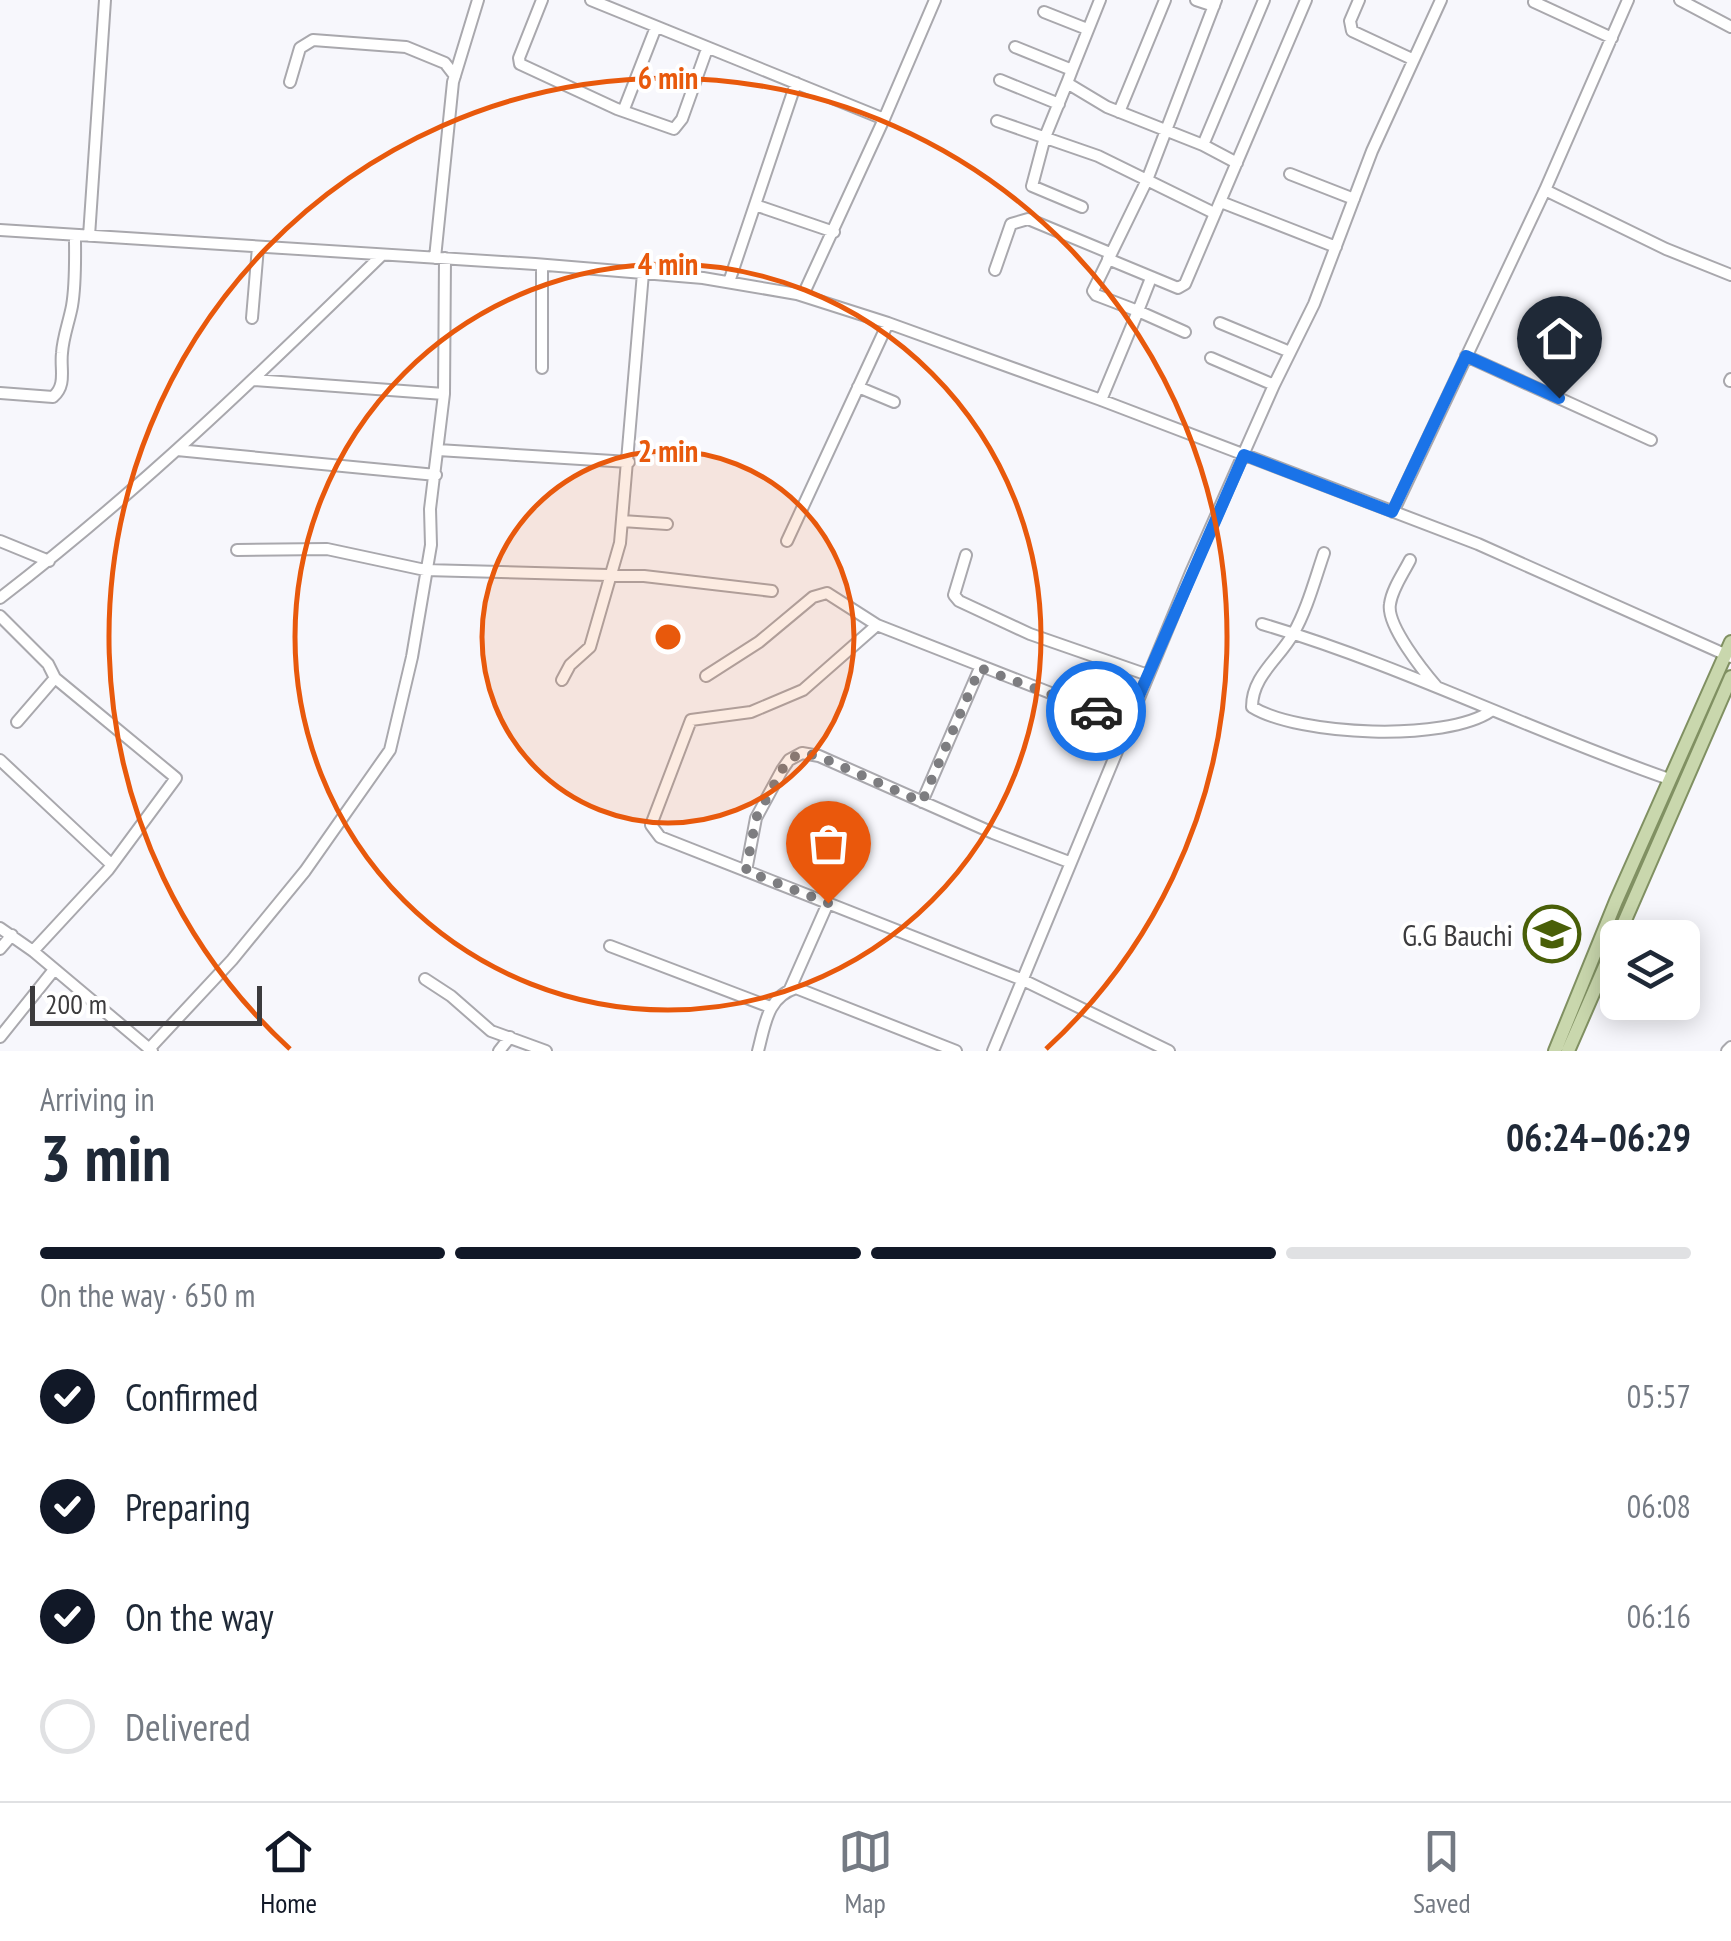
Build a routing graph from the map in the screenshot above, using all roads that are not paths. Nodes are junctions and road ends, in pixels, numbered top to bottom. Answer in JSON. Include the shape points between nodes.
{"nodes":[{"id":1,"x":105,"y":0,"type":"edge"},
{"id":2,"x":478,"y":0,"type":"edge"},
{"id":3,"x":542,"y":0,"type":"edge"},
{"id":4,"x":591,"y":0,"type":"edge"},
{"id":5,"x":1100,"y":0,"type":"edge"},
{"id":6,"x":1164,"y":0,"type":"edge"},
{"id":7,"x":1196,"y":0,"type":"edge"},
{"id":8,"x":1264,"y":0,"type":"edge"},
{"id":9,"x":1306,"y":0,"type":"edge"},
{"id":10,"x":1359,"y":0,"type":"edge"},
{"id":11,"x":1442,"y":0,"type":"edge"},
{"id":12,"x":1628,"y":0,"type":"edge"},
{"id":13,"x":1680,"y":0,"type":"edge"},
{"id":14,"x":930,"y":2,"type":"edge"},
{"id":15,"x":1534,"y":2,"type":"dead end"},
{"id":16,"x":1215,"y":3,"type":"edge"},
{"id":17,"x":1044,"y":12,"type":"dead end"},
{"id":18,"x":656,"y":27,"type":"junction"},
{"id":19,"x":1731,"y":27,"type":"edge"},
{"id":20,"x":1087,"y":29,"type":"junction"},
{"id":21,"x":1612,"y":38,"type":"junction"},
{"id":22,"x":1015,"y":46,"type":"dead end"},
{"id":23,"x":707,"y":48,"type":"junction"},
{"id":24,"x":1412,"y":59,"type":"junction"},
{"id":25,"x":1072,"y":70,"type":"junction"},
{"id":26,"x":455,"y":76,"type":"junction"},
{"id":27,"x":1000,"y":80,"type":"dead end"},
{"id":28,"x":290,"y":82,"type":"dead end"},
{"id":29,"x":796,"y":83,"type":"junction"},
{"id":30,"x":1067,"y":83,"type":"junction"},
{"id":31,"x":1059,"y":104,"type":"junction"},
{"id":32,"x":624,"y":109,"type":"junction"},
{"id":33,"x":1119,"y":112,"type":"junction"},
{"id":34,"x":884,"y":120,"type":"junction"},
{"id":35,"x":997,"y":121,"type":"dead end"},
{"id":36,"x":1166,"y":130,"type":"junction"},
{"id":37,"x":1046,"y":137,"type":"junction"},
{"id":38,"x":1203,"y":145,"type":"junction"},
{"id":39,"x":1237,"y":163,"type":"junction"},
{"id":40,"x":1290,"y":174,"type":"dead end"},
{"id":41,"x":1147,"y":180,"type":"junction"},
{"id":42,"x":1545,"y":190,"type":"junction"},
{"id":43,"x":1354,"y":199,"type":"junction"},
{"id":44,"x":1221,"y":202,"type":"junction"},
{"id":45,"x":754,"y":205,"type":"junction"},
{"id":46,"x":1082,"y":207,"type":"dead end"},
{"id":47,"x":1214,"y":213,"type":"junction"},
{"id":48,"x":0,"y":230,"type":"edge"},
{"id":49,"x":834,"y":232,"type":"junction"},
{"id":50,"x":75,"y":235,"type":"junction"},
{"id":51,"x":89,"y":236,"type":"junction"},
{"id":52,"x":258,"y":247,"type":"junction"},
{"id":53,"x":1336,"y":247,"type":"junction"},
{"id":54,"x":382,"y":254,"type":"junction"},
{"id":55,"x":1109,"y":256,"type":"junction"},
{"id":56,"x":440,"y":258,"type":"junction"},
{"id":57,"x":542,"y":264,"type":"junction"},
{"id":58,"x":994,"y":270,"type":"dead end"},
{"id":59,"x":643,"y":273,"type":"junction"},
{"id":60,"x":1731,"y":275,"type":"edge"},
{"id":61,"x":1150,"y":278,"type":"junction"},
{"id":62,"x":729,"y":282,"type":"junction"},
{"id":63,"x":803,"y":295,"type":"junction"},
{"id":64,"x":1138,"y":312,"type":"junction"},
{"id":65,"x":252,"y":318,"type":"dead end"},
{"id":66,"x":888,"y":323,"type":"junction"},
{"id":67,"x":1220,"y":323,"type":"dead end"},
{"id":68,"x":1186,"y":332,"type":"dead end"},
{"id":69,"x":1290,"y":352,"type":"junction"},
{"id":70,"x":1466,"y":356,"type":"junction"},
{"id":71,"x":1212,"y":358,"type":"dead end"},
{"id":72,"x":542,"y":368,"type":"dead end"},
{"id":73,"x":253,"y":380,"type":"junction"},
{"id":74,"x":1274,"y":384,"type":"junction"},
{"id":75,"x":858,"y":387,"type":"junction"},
{"id":76,"x":0,"y":393,"type":"edge"},
{"id":77,"x":444,"y":394,"type":"junction"},
{"id":78,"x":1101,"y":400,"type":"junction"},
{"id":79,"x":894,"y":402,"type":"dead end"},
{"id":80,"x":1651,"y":440,"type":"dead end"},
{"id":81,"x":176,"y":450,"type":"junction"},
{"id":82,"x":438,"y":450,"type":"junction"},
{"id":83,"x":1244,"y":455,"type":"junction"},
{"id":84,"x":629,"y":462,"type":"junction"},
{"id":85,"x":436,"y":476,"type":"junction"},
{"id":86,"x":1392,"y":512,"type":"junction"},
{"id":87,"x":622,"y":521,"type":"junction"},
{"id":88,"x":667,"y":524,"type":"dead end"},
{"id":89,"x":0,"y":541,"type":"edge"},
{"id":90,"x":787,"y":541,"type":"dead end"},
{"id":91,"x":237,"y":550,"type":"dead end"},
{"id":92,"x":1324,"y":553,"type":"dead end"},
{"id":93,"x":966,"y":554,"type":"dead end"},
{"id":94,"x":49,"y":560,"type":"junction"},
{"id":95,"x":1410,"y":560,"type":"dead end"},
{"id":96,"x":426,"y":570,"type":"junction"},
{"id":97,"x":611,"y":575,"type":"junction"},
{"id":98,"x":772,"y":591,"type":"dead end"},
{"id":99,"x":0,"y":598,"type":"edge"},
{"id":100,"x":0,"y":616,"type":"edge"},
{"id":101,"x":1262,"y":624,"type":"dead end"},
{"id":102,"x":877,"y":625,"type":"junction"},
{"id":103,"x":1294,"y":634,"type":"junction"},
{"id":104,"x":1729,"y":651,"type":"edge"},
{"id":105,"x":980,"y":668,"type":"junction"},
{"id":106,"x":1148,"y":675,"type":"junction"},
{"id":107,"x":706,"y":676,"type":"dead end"},
{"id":108,"x":1731,"y":677,"type":"edge"},
{"id":109,"x":55,"y":678,"type":"junction"},
{"id":110,"x":562,"y":680,"type":"dead end"},
{"id":111,"x":1442,"y":692,"type":"junction"},
{"id":112,"x":1491,"y":712,"type":"junction"},
{"id":113,"x":17,"y":722,"type":"dead end"},
{"id":114,"x":1127,"y":723,"type":"junction"},
{"id":115,"x":0,"y":760,"type":"edge"},
{"id":116,"x":1670,"y":779,"type":"junction"},
{"id":117,"x":922,"y":802,"type":"junction"},
{"id":118,"x":1069,"y":862,"type":"junction"},
{"id":119,"x":111,"y":864,"type":"junction"},
{"id":120,"x":746,"y":871,"type":"junction"},
{"id":121,"x":828,"y":903,"type":"junction"},
{"id":122,"x":0,"y":928,"type":"edge"},
{"id":123,"x":12,"y":935,"type":"junction"},
{"id":124,"x":610,"y":946,"type":"dead end"},
{"id":125,"x":0,"y":950,"type":"edge"},
{"id":126,"x":33,"y":952,"type":"junction"},
{"id":127,"x":53,"y":971,"type":"junction"},
{"id":128,"x":425,"y":979,"type":"dead end"},
{"id":129,"x":1023,"y":980,"type":"junction"},
{"id":130,"x":790,"y":989,"type":"junction"},
{"id":131,"x":770,"y":1007,"type":"junction"},
{"id":132,"x":0,"y":1037,"type":"edge"},
{"id":133,"x":510,"y":1037,"type":"junction"},
{"id":134,"x":151,"y":1050,"type":"edge"},
{"id":135,"x":499,"y":1051,"type":"edge"},
{"id":136,"x":546,"y":1051,"type":"edge"},
{"id":137,"x":758,"y":1051,"type":"edge"},
{"id":138,"x":956,"y":1051,"type":"edge"},
{"id":139,"x":993,"y":1051,"type":"edge"},
{"id":140,"x":1169,"y":1051,"type":"edge"},
{"id":141,"x":1556,"y":1051,"type":"edge"},
{"id":142,"x":1568,"y":1051,"type":"edge"}],
"edges":[{"from":1,"to":51,"type":"street"},
{"from":2,"to":26,"type":"street"},
{"from":3,"to":32,"type":"street","via":[[520,64]]},
{"from":4,"to":18,"type":"street"},
{"from":5,"to":20,"type":"street"},
{"from":6,"to":33,"type":"street"},
{"from":7,"to":16,"type":"street"},
{"from":8,"to":38,"type":"street"},
{"from":9,"to":39,"type":"street"},
{"from":10,"to":24,"type":"street","via":[[1352,30]]},
{"from":11,"to":24,"type":"street"},
{"from":12,"to":21,"type":"street"},
{"from":13,"to":19,"type":"street"},
{"from":14,"to":34,"type":"street"},
{"from":15,"to":21,"type":"street"},
{"from":16,"to":36,"type":"street"},
{"from":17,"to":20,"type":"street"},
{"from":18,"to":23,"type":"street"},
{"from":18,"to":32,"type":"street"},
{"from":20,"to":25,"type":"street"},
{"from":21,"to":42,"type":"street"},
{"from":22,"to":25,"type":"street"},
{"from":23,"to":29,"type":"street"},
{"from":23,"to":32,"type":"street","via":[[678,127]]},
{"from":24,"to":43,"type":"street"},
{"from":25,"to":30,"type":"street"},
{"from":26,"to":28,"type":"street","via":[[445,63],[406,47],[313,40],[300,48]]},
{"from":26,"to":56,"type":"street"},
{"from":27,"to":31,"type":"street"},
{"from":29,"to":34,"type":"street"},
{"from":29,"to":45,"type":"street"},
{"from":30,"to":31,"type":"street"},
{"from":30,"to":33,"type":"street"},
{"from":31,"to":37,"type":"street"},
{"from":33,"to":36,"type":"street"},
{"from":34,"to":49,"type":"street"},
{"from":35,"to":37,"type":"street"},
{"from":36,"to":38,"type":"street"},
{"from":36,"to":41,"type":"street"},
{"from":37,"to":41,"type":"street"},
{"from":37,"to":46,"type":"street","via":[[1032,186]]},
{"from":38,"to":39,"type":"street"},
{"from":39,"to":44,"type":"street"},
{"from":40,"to":43,"type":"street"},
{"from":41,"to":47,"type":"street"},
{"from":41,"to":55,"type":"street"},
{"from":42,"to":60,"type":"street"},
{"from":42,"to":70,"type":"street"},
{"from":43,"to":53,"type":"street"},
{"from":44,"to":47,"type":"street"},
{"from":44,"to":53,"type":"street"},
{"from":45,"to":49,"type":"street"},
{"from":45,"to":62,"type":"street"},
{"from":47,"to":61,"type":"street","via":[[1183,286]]},
{"from":48,"to":50,"type":"street"},
{"from":49,"to":63,"type":"street"},
{"from":50,"to":51,"type":"street"},
{"from":50,"to":76,"type":"street","via":[[59,392]]},
{"from":51,"to":52,"type":"street"},
{"from":52,"to":54,"type":"street"},
{"from":52,"to":65,"type":"street"},
{"from":53,"to":69,"type":"street"},
{"from":54,"to":56,"type":"street"},
{"from":54,"to":73,"type":"street"},
{"from":55,"to":58,"type":"street","via":[[1020,219],[1011,224]]},
{"from":55,"to":61,"type":"street"},
{"from":55,"to":64,"type":"street","via":[[1094,293]]},
{"from":56,"to":57,"type":"street"},
{"from":56,"to":77,"type":"street"},
{"from":57,"to":59,"type":"street"},
{"from":57,"to":72,"type":"street"},
{"from":59,"to":62,"type":"street"},
{"from":59,"to":84,"type":"street"},
{"from":61,"to":64,"type":"street"},
{"from":62,"to":63,"type":"street"},
{"from":63,"to":66,"type":"street"},
{"from":64,"to":68,"type":"street"},
{"from":64,"to":78,"type":"street"},
{"from":66,"to":75,"type":"street"},
{"from":66,"to":78,"type":"street"},
{"from":67,"to":69,"type":"street"},
{"from":69,"to":74,"type":"street"},
{"from":70,"to":80,"type":"street"},
{"from":70,"to":86,"type":"street"},
{"from":71,"to":74,"type":"street"},
{"from":73,"to":77,"type":"street"},
{"from":73,"to":81,"type":"street"},
{"from":74,"to":83,"type":"street"},
{"from":75,"to":79,"type":"street"},
{"from":75,"to":90,"type":"street"},
{"from":77,"to":82,"type":"street"},
{"from":78,"to":83,"type":"street"},
{"from":81,"to":85,"type":"street"},
{"from":81,"to":94,"type":"street"},
{"from":82,"to":84,"type":"street"},
{"from":82,"to":85,"type":"street"},
{"from":83,"to":86,"type":"street"},
{"from":83,"to":106,"type":"street"},
{"from":84,"to":87,"type":"street"},
{"from":85,"to":96,"type":"street"},
{"from":86,"to":104,"type":"street"},
{"from":87,"to":88,"type":"street"},
{"from":87,"to":97,"type":"street"},
{"from":89,"to":94,"type":"street"},
{"from":91,"to":96,"type":"street","via":[[327,549]]},
{"from":92,"to":103,"type":"street"},
{"from":93,"to":106,"type":"street","via":[[954,588],[959,601]]},
{"from":94,"to":99,"type":"street"},
{"from":95,"to":111,"type":"street","via":[[1389,614]]},
{"from":96,"to":97,"type":"street"},
{"from":96,"to":134,"type":"street","via":[[390,750],[306,871]]},
{"from":97,"to":98,"type":"street"},
{"from":97,"to":110,"type":"street","via":[[590,647]]},
{"from":100,"to":109,"type":"street"},
{"from":101,"to":103,"type":"street"},
{"from":102,"to":105,"type":"street"},
{"from":102,"to":107,"type":"street","via":[[827,594],[813,597]]},
{"from":102,"to":120,"type":"street","via":[[803,690],[752,712],[691,720],[652,829]]},
{"from":103,"to":111,"type":"street"},
{"from":103,"to":112,"type":"street","via":[[1264,670],[1251,704],[1278,720],[1326,730],[1396,730],[1469,723]]},
{"from":104,"to":116,"type":"main road"},
{"from":105,"to":114,"type":"street"},
{"from":105,"to":117,"type":"street"},
{"from":106,"to":114,"type":"street"},
{"from":108,"to":142,"type":"main road"},
{"from":109,"to":113,"type":"street"},
{"from":109,"to":119,"type":"street","via":[[176,778]]},
{"from":111,"to":112,"type":"street"},
{"from":112,"to":116,"type":"street"},
{"from":114,"to":118,"type":"street"},
{"from":115,"to":119,"type":"street"},
{"from":116,"to":141,"type":"main road"},
{"from":117,"to":118,"type":"street"},
{"from":117,"to":120,"type":"street","via":[[802,753],[788,760],[756,818]]},
{"from":118,"to":129,"type":"street"},
{"from":119,"to":126,"type":"street"},
{"from":120,"to":121,"type":"street"},
{"from":121,"to":129,"type":"street"},
{"from":121,"to":130,"type":"street"},
{"from":122,"to":123,"type":"street"},
{"from":123,"to":125,"type":"street"},
{"from":123,"to":126,"type":"street"},
{"from":124,"to":131,"type":"street"},
{"from":126,"to":127,"type":"street"},
{"from":127,"to":132,"type":"street"},
{"from":127,"to":134,"type":"street"},
{"from":128,"to":133,"type":"street","via":[[479,1023]]},
{"from":129,"to":139,"type":"street"},
{"from":129,"to":140,"type":"street"},
{"from":130,"to":131,"type":"street"},
{"from":130,"to":138,"type":"street"},
{"from":131,"to":137,"type":"street"},
{"from":133,"to":135,"type":"street"},
{"from":133,"to":136,"type":"street"}]}
